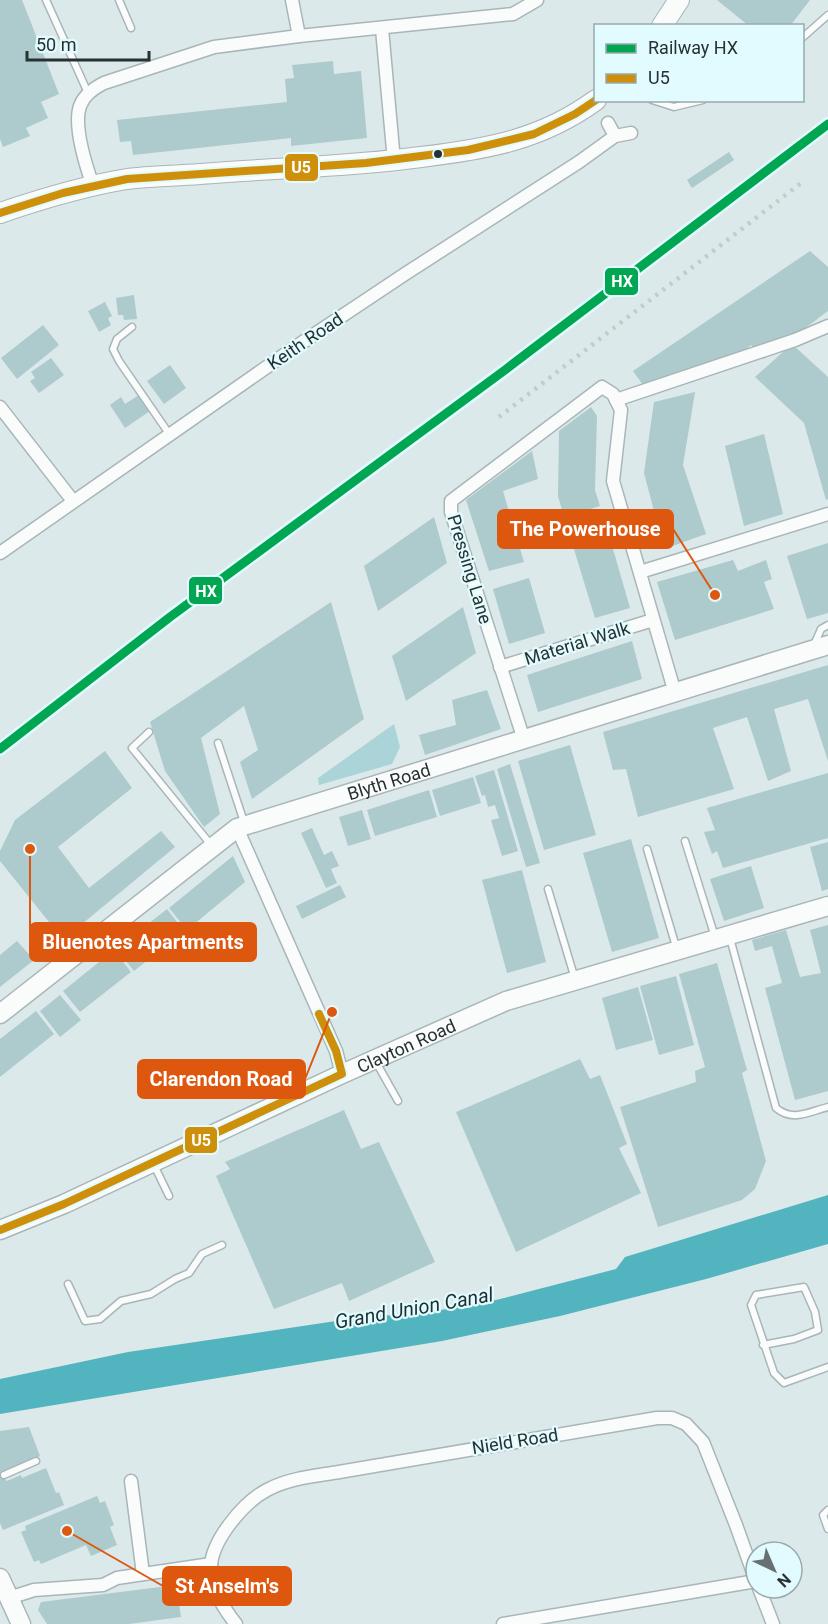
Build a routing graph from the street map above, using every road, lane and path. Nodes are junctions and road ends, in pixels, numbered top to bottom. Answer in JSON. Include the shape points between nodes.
{"nodes":[{"id":1,"x":46,"y":0,"type":"edge"},
{"id":2,"x":119,"y":0,"type":"edge"},
{"id":3,"x":292,"y":0,"type":"edge"},
{"id":4,"x":537,"y":0,"type":"edge"},
{"id":5,"x":679,"y":0,"type":"edge"},
{"id":6,"x":828,"y":15,"type":"edge"},
{"id":7,"x":663,"y":24,"type":"edge"},
{"id":8,"x":131,"y":28,"type":"dead end"},
{"id":9,"x":381,"y":28,"type":"junction"},
{"id":10,"x":299,"y":36,"type":"junction"},
{"id":11,"x":804,"y":36,"type":"edge"},
{"id":12,"x":88,"y":93,"type":"junction"},
{"id":13,"x":594,"y":101,"type":"edge"},
{"id":14,"x":659,"y":102,"type":"edge"},
{"id":15,"x":693,"y":102,"type":"edge"},
{"id":16,"x":608,"y":123,"type":"dead end"},
{"id":17,"x":631,"y":133,"type":"dead end"},
{"id":18,"x":615,"y":136,"type":"junction"},
{"id":19,"x":394,"y":161,"type":"junction"},
{"id":20,"x":93,"y":186,"type":"junction"},
{"id":21,"x":0,"y":213,"type":"edge"},
{"id":22,"x":828,"y":326,"type":"edge"},
{"id":23,"x":132,"y":327,"type":"dead end"},
{"id":24,"x":616,"y":400,"type":"junction"},
{"id":25,"x":0,"y":407,"type":"edge"},
{"id":26,"x":170,"y":435,"type":"junction"},
{"id":27,"x":73,"y":501,"type":"junction"},
{"id":28,"x":828,"y":514,"type":"edge"},
{"id":29,"x":0,"y":553,"type":"edge"},
{"id":30,"x":639,"y":572,"type":"junction"},
{"id":31,"x":653,"y":620,"type":"junction"},
{"id":32,"x":828,"y":625,"type":"edge"},
{"id":33,"x":819,"y":648,"type":"edge"},
{"id":34,"x":500,"y":667,"type":"junction"},
{"id":35,"x":675,"y":693,"type":"junction"},
{"id":36,"x":149,"y":732,"type":"dead end"},
{"id":37,"x":524,"y":740,"type":"junction"},
{"id":38,"x":218,"y":743,"type":"dead end"},
{"id":39,"x":241,"y":827,"type":"junction"},
{"id":40,"x":685,"y":841,"type":"dead end"},
{"id":41,"x":212,"y":847,"type":"junction"},
{"id":42,"x":646,"y":849,"type":"dead end"},
{"id":43,"x":548,"y":889,"type":"dead end"},
{"id":44,"x":828,"y":906,"type":"edge"},
{"id":45,"x":722,"y":936,"type":"junction"},
{"id":46,"x":677,"y":950,"type":"junction"},
{"id":47,"x":575,"y":980,"type":"junction"},
{"id":48,"x":0,"y":1014,"type":"edge"},
{"id":49,"x":374,"y":1059,"type":"junction"},
{"id":50,"x":342,"y":1074,"type":"junction"},
{"id":51,"x":398,"y":1101,"type":"dead end"},
{"id":52,"x":828,"y":1107,"type":"edge"},
{"id":53,"x":153,"y":1162,"type":"junction"},
{"id":54,"x":170,"y":1196,"type":"dead end"},
{"id":55,"x":2,"y":1227,"type":"edge"},
{"id":56,"x":222,"y":1245,"type":"dead end"},
{"id":57,"x":68,"y":1284,"type":"dead end"},
{"id":58,"x":818,"y":1330,"type":"junction"},
{"id":59,"x":828,"y":1332,"type":"edge"},
{"id":60,"x":763,"y":1345,"type":"junction"},
{"id":61,"x":828,"y":1367,"type":"edge"},
{"id":62,"x":36,"y":1461,"type":"dead end"},
{"id":63,"x":4,"y":1475,"type":"dead end"},
{"id":64,"x":131,"y":1481,"type":"dead end"},
{"id":65,"x":828,"y":1510,"type":"edge"},
{"id":66,"x":828,"y":1529,"type":"edge"},
{"id":67,"x":744,"y":1547,"type":"edge"},
{"id":68,"x":211,"y":1564,"type":"junction"},
{"id":69,"x":142,"y":1574,"type":"junction"},
{"id":70,"x":0,"y":1578,"type":"edge"},
{"id":71,"x":744,"y":1583,"type":"edge"},
{"id":72,"x":764,"y":1600,"type":"edge"},
{"id":73,"x":6,"y":1601,"type":"edge"},
{"id":74,"x":21,"y":1624,"type":"edge"},
{"id":75,"x":236,"y":1624,"type":"edge"},
{"id":76,"x":503,"y":1624,"type":"edge"},
{"id":77,"x":773,"y":1624,"type":"edge"}],
"edges":[{"from":1,"to":12,"type":"lane"},
{"from":2,"to":8,"type":"lane"},
{"from":3,"to":10,"type":"street"},
{"from":4,"to":9,"type":"street","via":[[513,14]]},
{"from":5,"to":7,"type":"main road"},
{"from":6,"to":11,"type":"lane"},
{"from":9,"to":10,"type":"street"},
{"from":9,"to":19,"type":"street"},
{"from":10,"to":12,"type":"street","via":[[201,50],[104,83]]},
{"from":12,"to":20,"type":"street","via":[[79,107],[78,124]]},
{"from":13,"to":19,"type":"main road","via":[[553,126],[510,143]]},
{"from":14,"to":15,"type":"lane","via":[[674,106]]},
{"from":16,"to":18,"type":"street"},
{"from":17,"to":18,"type":"street","name":"Keith Road"},
{"from":18,"to":26,"type":"street","name":"Keith Road","via":[[294,348]]},
{"from":19,"to":20,"type":"main road","via":[[128,179]]},
{"from":20,"to":21,"type":"main road"},
{"from":22,"to":24,"type":"street"},
{"from":23,"to":26,"type":"lane","via":[[117,339],[113,349]]},
{"from":24,"to":30,"type":"street","via":[[621,410],[613,481]]},
{"from":24,"to":34,"type":"street","name":"Pressing Lane","via":[[602,387],[451,501],[451,512]]},
{"from":25,"to":27,"type":"street"},
{"from":26,"to":27,"type":"street","name":"Keith Road"},
{"from":27,"to":29,"type":"street","name":"Keith Road"},
{"from":28,"to":30,"type":"street"},
{"from":30,"to":31,"type":"street"},
{"from":31,"to":34,"type":"street","name":"Material Walk"},
{"from":31,"to":35,"type":"street"},
{"from":32,"to":33,"type":"lane","via":[[821,629]]},
{"from":33,"to":35,"type":"street","name":"Blyth Road"},
{"from":34,"to":37,"type":"street","name":"Pressing Lane"},
{"from":35,"to":37,"type":"street","name":"Blyth Road"},
{"from":36,"to":41,"type":"lane","via":[[132,748]]},
{"from":37,"to":39,"type":"street","name":"Blyth Road"},
{"from":38,"to":39,"type":"lane"},
{"from":39,"to":41,"type":"street","name":"Blyth Road"},
{"from":39,"to":50,"type":"street","via":[[336,1051]]},
{"from":40,"to":45,"type":"lane"},
{"from":41,"to":48,"type":"street","name":"Blyth Road"},
{"from":42,"to":46,"type":"lane"},
{"from":43,"to":47,"type":"lane"},
{"from":44,"to":45,"type":"street","name":"Clayton Road"},
{"from":45,"to":46,"type":"street","name":"Clayton Road"},
{"from":45,"to":52,"type":"lane","via":[[776,1108],[785,1116],[796,1116]]},
{"from":46,"to":47,"type":"street","name":"Clayton Road"},
{"from":47,"to":49,"type":"street","name":"Clayton Road","via":[[506,1001]]},
{"from":49,"to":50,"type":"street","name":"Clayton Road"},
{"from":49,"to":51,"type":"lane"},
{"from":50,"to":53,"type":"street","name":"Clayton Road"},
{"from":53,"to":54,"type":"lane"},
{"from":53,"to":55,"type":"street","name":"Clayton Road","via":[[64,1204]]},
{"from":56,"to":57,"type":"lane","via":[[202,1254],[189,1273],[151,1294],[121,1302],[99,1319],[85,1322]]},
{"from":58,"to":59,"type":"lane"},
{"from":58,"to":60,"type":"lane"},
{"from":58,"to":60,"type":"lane","via":[[804,1287],[756,1294],[751,1305]]},
{"from":60,"to":61,"type":"lane","via":[[774,1373],[784,1383]]},
{"from":62,"to":63,"type":"lane"},
{"from":64,"to":69,"type":"street"},
{"from":65,"to":66,"type":"lane","via":[[823,1515]]},
{"from":67,"to":68,"type":"street","name":"Nield Road","via":[[703,1442],[686,1424],[664,1418],[442,1453],[282,1484],[259,1494],[240,1512]]},
{"from":68,"to":69,"type":"street"},
{"from":68,"to":75,"type":"street","via":[[219,1597]]},
{"from":69,"to":73,"type":"street","via":[[103,1585],[34,1590]]},
{"from":70,"to":73,"type":"street"},
{"from":71,"to":76,"type":"street"},
{"from":72,"to":77,"type":"street"},
{"from":73,"to":74,"type":"street"}]}
